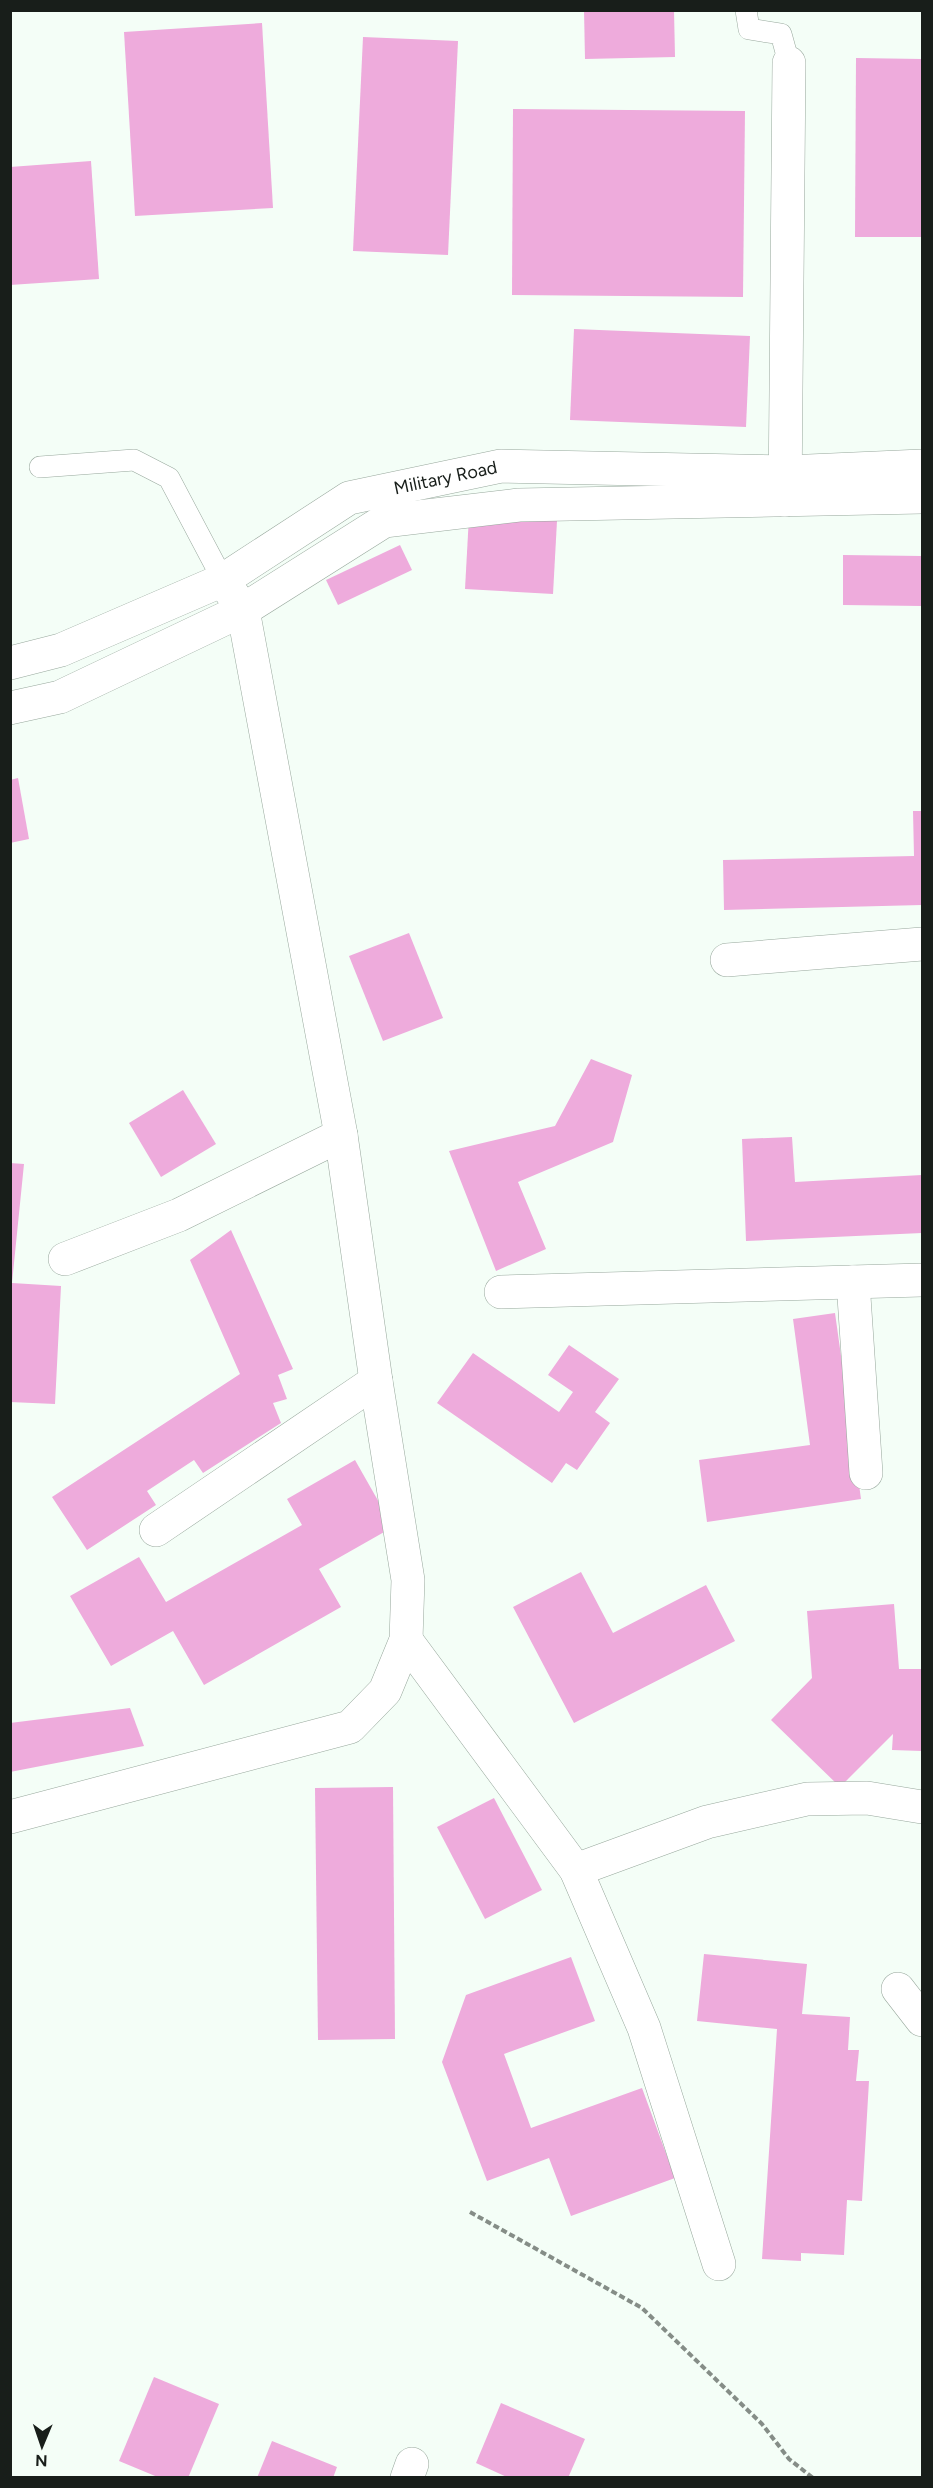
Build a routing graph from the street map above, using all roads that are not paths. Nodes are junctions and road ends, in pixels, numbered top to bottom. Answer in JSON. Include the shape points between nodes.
{"nodes":[{"id":1,"x":746,"y":10,"type":"edge"},
{"id":2,"x":789,"y":63,"type":"joint"},
{"id":3,"x":501,"y":466,"type":"junction"},
{"id":4,"x":922,"y":466,"type":"edge"},
{"id":5,"x":40,"y":467,"type":"dead end"},
{"id":6,"x":785,"y":486,"type":"junction"},
{"id":7,"x":922,"y":497,"type":"edge"},
{"id":8,"x":506,"y":506,"type":"junction"},
{"id":9,"x":223,"y":580,"type":"junction"},
{"id":10,"x":243,"y":610,"type":"junction"},
{"id":11,"x":10,"y":663,"type":"edge"},
{"id":12,"x":10,"y":708,"type":"edge"},
{"id":13,"x":922,"y":944,"type":"edge"},
{"id":14,"x":727,"y":960,"type":"dead end"},
{"id":15,"x":341,"y":1135,"type":"junction"},
{"id":16,"x":65,"y":1259,"type":"dead end"},
{"id":17,"x":922,"y":1280,"type":"edge"},
{"id":18,"x":853,"y":1282,"type":"junction"},
{"id":19,"x":501,"y":1292,"type":"dead end"},
{"id":20,"x":376,"y":1381,"type":"junction"},
{"id":21,"x":866,"y":1473,"type":"dead end"},
{"id":22,"x":156,"y":1530,"type":"dead end"},
{"id":23,"x":406,"y":1640,"type":"junction"},
{"id":24,"x":922,"y":1807,"type":"edge"},
{"id":25,"x":10,"y":1817,"type":"edge"},
{"id":26,"x":576,"y":1870,"type":"junction"},
{"id":27,"x":898,"y":1989,"type":"dead end"},
{"id":28,"x":922,"y":2020,"type":"edge"},
{"id":29,"x":719,"y":2264,"type":"dead end"}],
"edges":[{"from":1,"to":2,"type":"lane","via":[[749,29],[781,34]]},
{"from":2,"to":6,"type":"street"},
{"from":3,"to":6,"type":"street","name":"Military Road"},
{"from":3,"to":8,"type":"street"},
{"from":3,"to":9,"type":"street","name":"Military Road","via":[[349,498]]},
{"from":4,"to":6,"type":"street","name":"Military Road"},
{"from":5,"to":9,"type":"lane","via":[[134,460],[169,478]]},
{"from":6,"to":7,"type":"street"},
{"from":6,"to":8,"type":"street"},
{"from":8,"to":10,"type":"street","via":[[384,521]]},
{"from":9,"to":10,"type":"street"},
{"from":9,"to":11,"type":"street","name":"Military Road","via":[[61,650]]},
{"from":10,"to":12,"type":"street","via":[[60,697]]},
{"from":10,"to":15,"type":"street"},
{"from":13,"to":14,"type":"street"},
{"from":15,"to":16,"type":"street","via":[[179,1215]]},
{"from":15,"to":20,"type":"street"},
{"from":17,"to":18,"type":"street"},
{"from":18,"to":19,"type":"street"},
{"from":18,"to":21,"type":"street"},
{"from":20,"to":22,"type":"street"},
{"from":20,"to":23,"type":"street","via":[[408,1580]]},
{"from":23,"to":25,"type":"street","via":[[386,1691],[350,1727]]},
{"from":23,"to":26,"type":"street"},
{"from":24,"to":26,"type":"street","via":[[867,1798],[807,1799],[707,1822]]},
{"from":26,"to":29,"type":"street","via":[[644,2028]]},
{"from":27,"to":28,"type":"street"}]}
